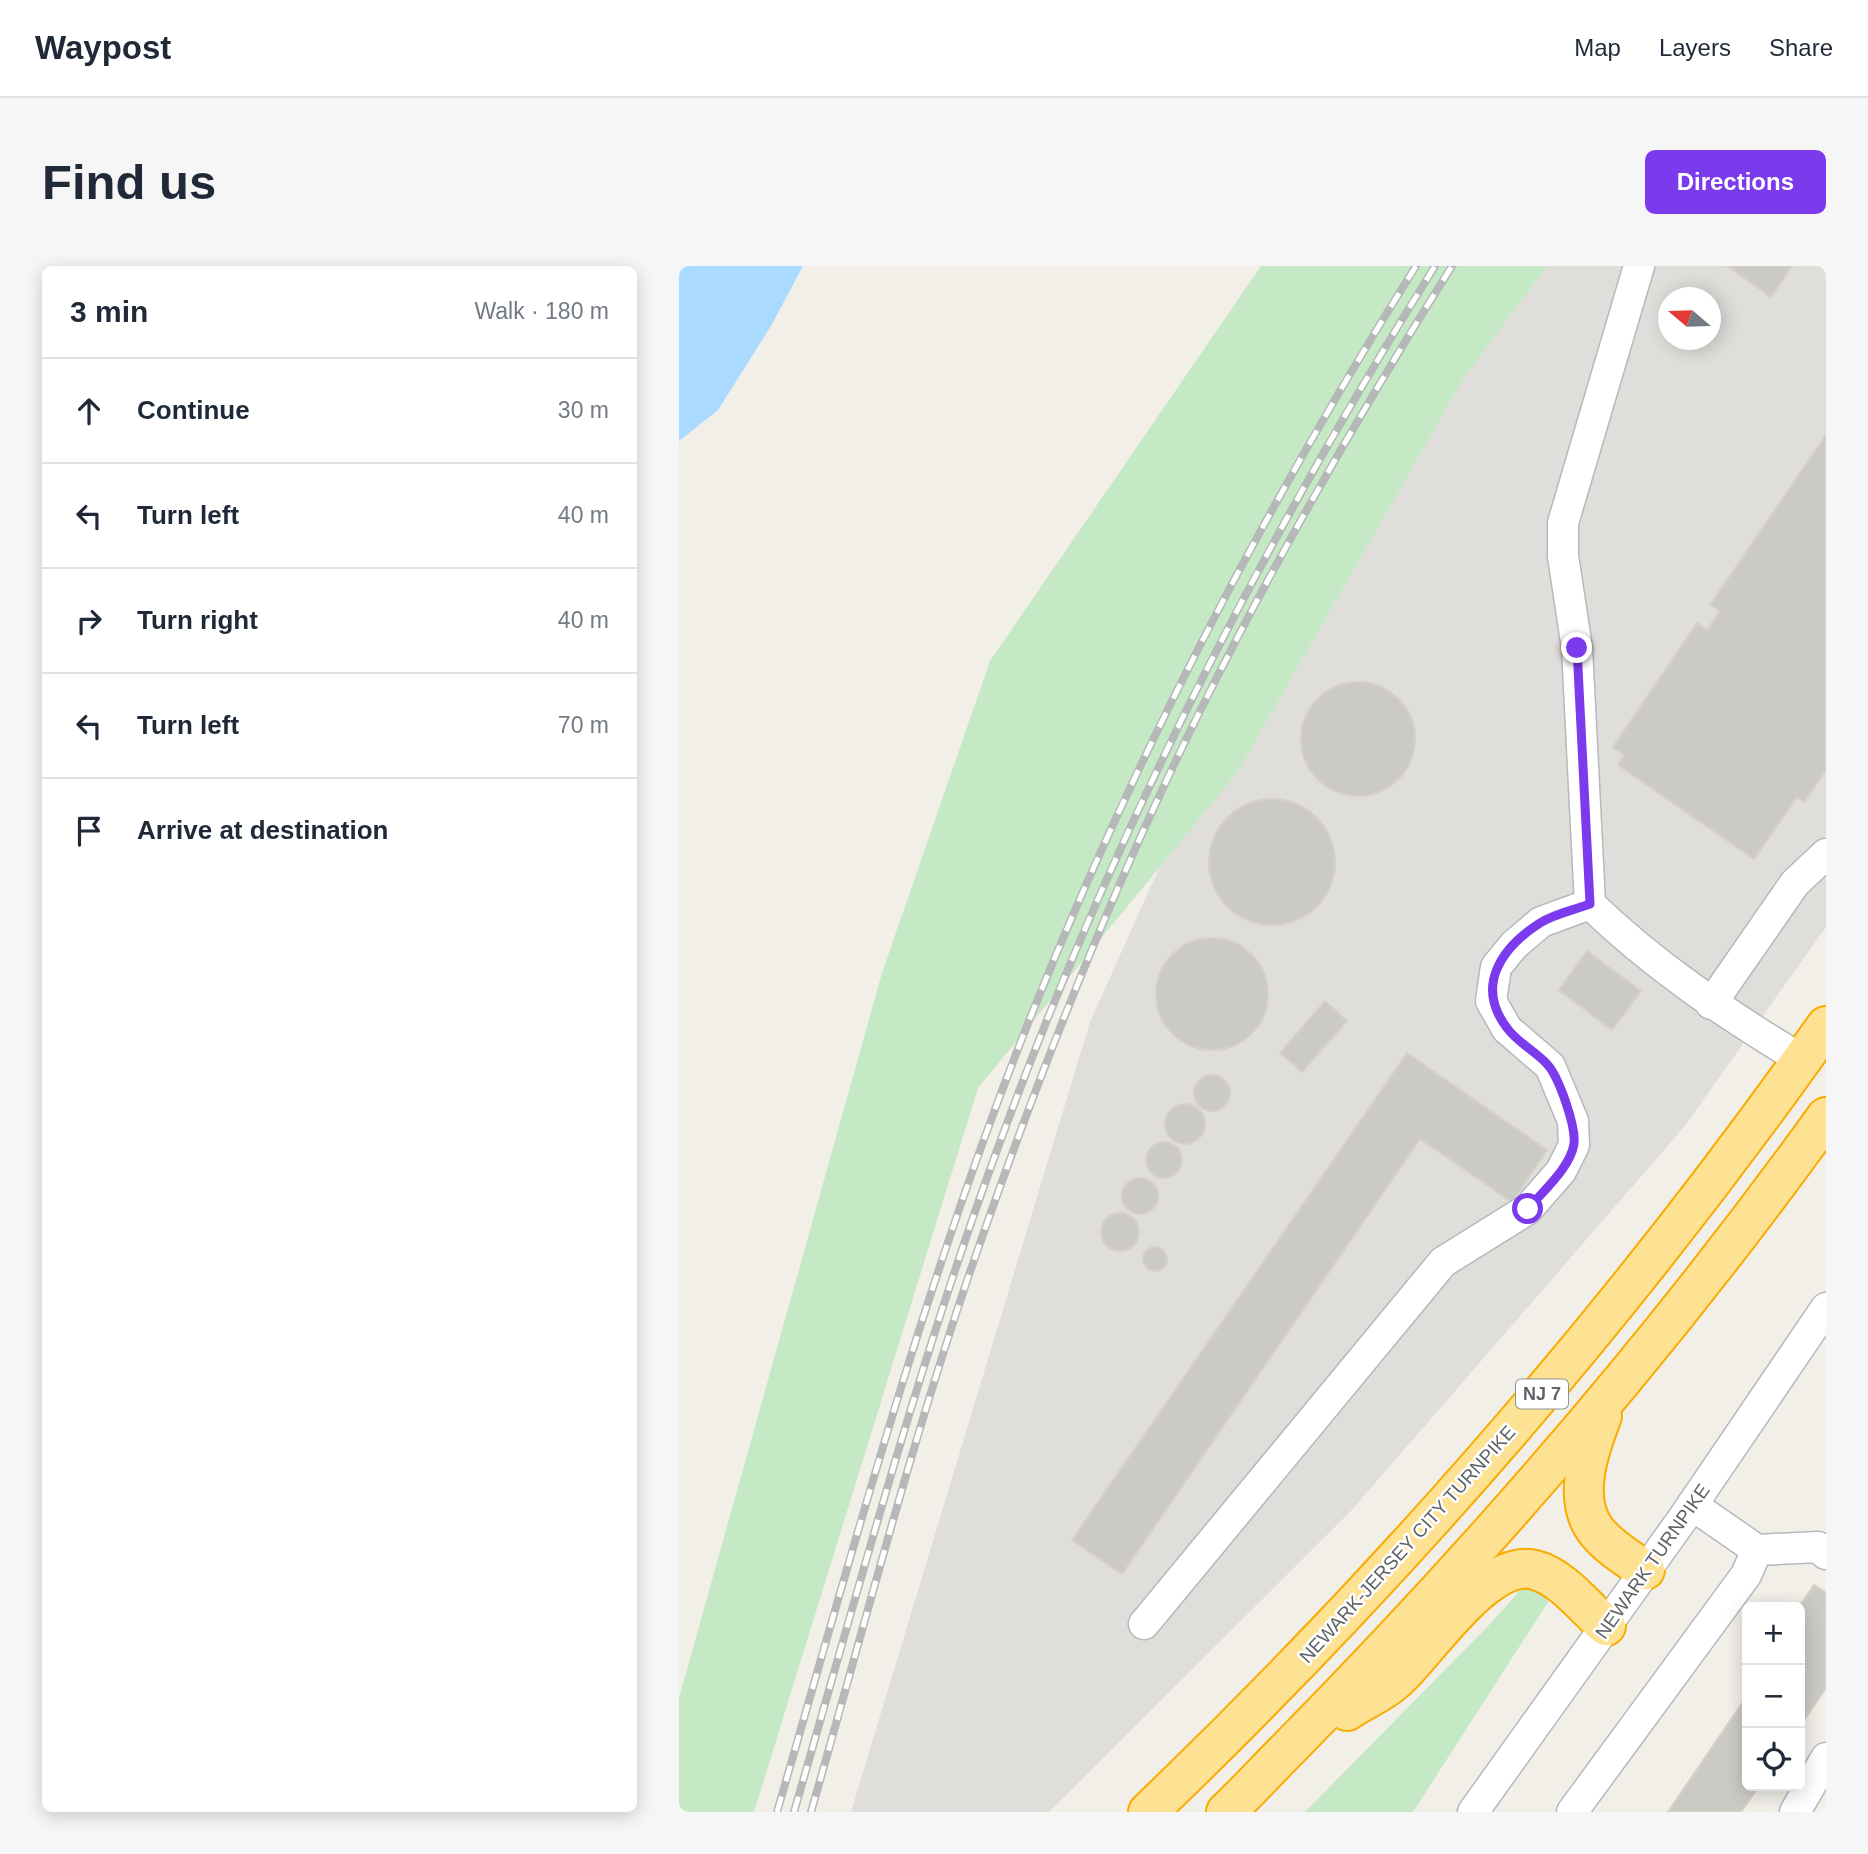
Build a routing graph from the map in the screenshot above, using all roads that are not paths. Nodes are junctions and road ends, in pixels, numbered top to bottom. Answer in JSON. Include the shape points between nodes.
{"nodes":[{"id":1,"x":1639,"y":266,"type":"edge"},
{"id":2,"x":1826,"y":854,"type":"edge"},
{"id":3,"x":1590,"y":904,"type":"junction"},
{"id":4,"x":1711,"y":1004,"type":"junction"},
{"id":5,"x":1826,"y":1026,"type":"edge"},
{"id":6,"x":1802,"y":1060,"type":"junction"},
{"id":7,"x":1826,"y":1117,"type":"edge"},
{"id":8,"x":1826,"y":1308,"type":"edge"},
{"id":9,"x":1611,"y":1395,"type":"junction"},
{"id":10,"x":1692,"y":1505,"type":"junction"},
{"id":11,"x":1757,"y":1550,"type":"junction"},
{"id":12,"x":1826,"y":1553,"type":"edge"},
{"id":13,"x":1645,"y":1570,"type":"junction"},
{"id":14,"x":1144,"y":1625,"type":"dead end"},
{"id":15,"x":1605,"y":1626,"type":"junction"},
{"id":16,"x":1289,"y":1747,"type":"junction"},
{"id":17,"x":1826,"y":1758,"type":"edge"},
{"id":18,"x":1148,"y":1812,"type":"edge"},
{"id":19,"x":1226,"y":1812,"type":"edge"},
{"id":20,"x":1473,"y":1812,"type":"edge"},
{"id":21,"x":1572,"y":1812,"type":"edge"},
{"id":22,"x":1795,"y":1812,"type":"edge"}],
"edges":[{"from":1,"to":3,"type":"street","via":[[1563,523],[1563,555],[1577,648]]},
{"from":2,"to":4,"type":"street","via":[[1795,883]]},
{"from":3,"to":4,"type":"street","via":[[1624,937]]},
{"from":3,"to":14,"type":"street","via":[[1541,922],[1514,945],[1496,967],[1491,1001],[1507,1029],[1550,1066],[1573,1121],[1574,1145],[1560,1171],[1528,1209],[1443,1262]]},
{"from":4,"to":6,"type":"street"},
{"from":5,"to":6,"type":"highway","name":"NEWARK-JERSEY CITY TURNPIKE","number":"NJ 7"},
{"from":6,"to":18,"type":"highway","name":"NEWARK-JERSEY CITY TURNPIKE","number":"NJ 7","via":[[1656,1255],[1511,1432],[1257,1706]]},
{"from":7,"to":9,"type":"highway","number":"NJ 7"},
{"from":8,"to":10,"type":"street","name":"NEWARK TURNPIKE"},
{"from":9,"to":13,"type":"highway","via":[[1590,1449],[1584,1501],[1596,1531]]},
{"from":9,"to":16,"type":"highway","number":"NJ 7","via":[[1424,1608]]},
{"from":10,"to":11,"type":"street"},
{"from":10,"to":13,"type":"street","name":"NEWARK TURNPIKE"},
{"from":11,"to":12,"type":"street","via":[[1818,1547]]},
{"from":11,"to":21,"type":"street","via":[[1746,1575]]},
{"from":13,"to":15,"type":"street","name":"NEWARK TURNPIKE"},
{"from":15,"to":16,"type":"highway","via":[[1546,1574],[1527,1568],[1506,1572],[1471,1599],[1399,1678]]},
{"from":15,"to":20,"type":"street","name":"NEWARK TURNPIKE"},
{"from":16,"to":19,"type":"highway","number":"NJ 7"},
{"from":17,"to":22,"type":"street"}]}
